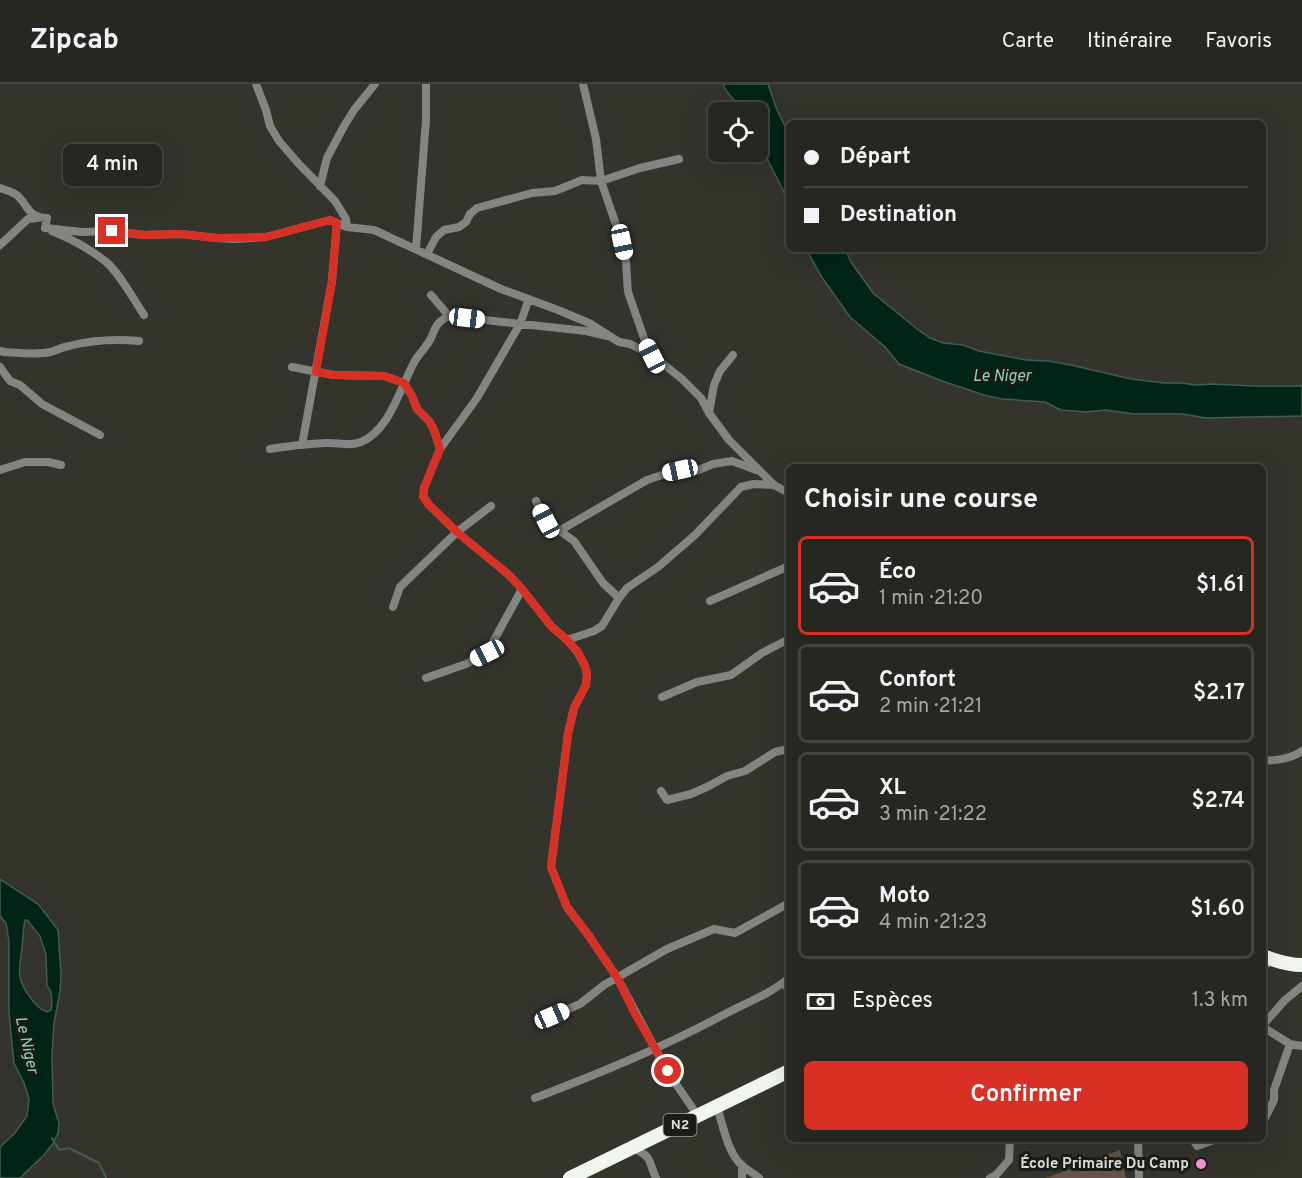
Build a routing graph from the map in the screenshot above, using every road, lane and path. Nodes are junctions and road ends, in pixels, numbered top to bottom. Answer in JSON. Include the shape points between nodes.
{"nodes":[{"id":1,"x":256,"y":84,"type":"edge"},
{"id":2,"x":375,"y":84,"type":"edge"},
{"id":3,"x":426,"y":84,"type":"edge"},
{"id":4,"x":583,"y":84,"type":"edge"},
{"id":5,"x":679,"y":159,"type":"dead end"},
{"id":6,"x":601,"y":181,"type":"junction"},
{"id":7,"x":320,"y":186,"type":"junction"},
{"id":8,"x":0,"y":188,"type":"edge"},
{"id":9,"x":38,"y":218,"type":"junction"},
{"id":10,"x":337,"y":223,"type":"junction"},
{"id":11,"x":346,"y":227,"type":"junction"},
{"id":12,"x":45,"y":228,"type":"junction"},
{"id":13,"x":0,"y":245,"type":"edge"},
{"id":14,"x":416,"y":249,"type":"junction"},
{"id":15,"x":427,"y":254,"type":"junction"},
{"id":16,"x":431,"y":295,"type":"dead end"},
{"id":17,"x":529,"y":299,"type":"junction"},
{"id":18,"x":144,"y":315,"type":"dead end"},
{"id":19,"x":449,"y":316,"type":"junction"},
{"id":20,"x":520,"y":324,"type":"junction"},
{"id":21,"x":139,"y":341,"type":"dead end"},
{"id":22,"x":619,"y":342,"type":"junction"},
{"id":23,"x":0,"y":351,"type":"edge"},
{"id":24,"x":734,"y":355,"type":"dead end"},
{"id":25,"x":652,"y":356,"type":"junction"},
{"id":26,"x":0,"y":367,"type":"edge"},
{"id":27,"x":292,"y":368,"type":"dead end"},
{"id":28,"x":316,"y":372,"type":"junction"},
{"id":29,"x":404,"y":383,"type":"junction"},
{"id":30,"x":709,"y":413,"type":"junction"},
{"id":31,"x":100,"y":435,"type":"dead end"},
{"id":32,"x":302,"y":444,"type":"junction"},
{"id":33,"x":270,"y":449,"type":"dead end"},
{"id":34,"x":440,"y":449,"type":"junction"},
{"id":35,"x":61,"y":465,"type":"dead end"},
{"id":36,"x":0,"y":470,"type":"edge"},
{"id":37,"x":760,"y":471,"type":"junction"},
{"id":38,"x":774,"y":485,"type":"junction"},
{"id":39,"x":786,"y":491,"type":"edge"},
{"id":40,"x":536,"y":501,"type":"dead end"},
{"id":41,"x":491,"y":506,"type":"dead end"},
{"id":42,"x":559,"y":531,"type":"junction"},
{"id":43,"x":457,"y":532,"type":"junction"},
{"id":44,"x":786,"y":567,"type":"edge"},
{"id":45,"x":522,"y":589,"type":"junction"},
{"id":46,"x":619,"y":598,"type":"junction"},
{"id":47,"x":710,"y":601,"type":"dead end"},
{"id":48,"x":393,"y":608,"type":"dead end"},
{"id":49,"x":567,"y":640,"type":"junction"},
{"id":50,"x":786,"y":641,"type":"edge"},
{"id":51,"x":426,"y":678,"type":"dead end"},
{"id":52,"x":662,"y":697,"type":"dead end"},
{"id":53,"x":786,"y":750,"type":"edge"},
{"id":54,"x":1302,"y":751,"type":"edge"},
{"id":55,"x":1266,"y":761,"type":"edge"},
{"id":56,"x":661,"y":791,"type":"dead end"},
{"id":57,"x":786,"y":905,"type":"edge"},
{"id":58,"x":1266,"y":961,"type":"edge"},
{"id":59,"x":1302,"y":965,"type":"edge"},
{"id":60,"x":618,"y":979,"type":"junction"},
{"id":61,"x":786,"y":981,"type":"edge"},
{"id":62,"x":1302,"y":986,"type":"edge"},
{"id":63,"x":552,"y":1016,"type":"dead end"},
{"id":64,"x":1266,"y":1022,"type":"edge"},
{"id":65,"x":1266,"y":1028,"type":"edge"},
{"id":66,"x":1289,"y":1044,"type":"junction"},
{"id":67,"x":1302,"y":1046,"type":"edge"},
{"id":68,"x":656,"y":1048,"type":"junction"},
{"id":69,"x":786,"y":1072,"type":"edge"},
{"id":70,"x":536,"y":1098,"type":"dead end"},
{"id":71,"x":717,"y":1107,"type":"junction"},
{"id":72,"x":698,"y":1116,"type":"junction"},
{"id":73,"x":1266,"y":1116,"type":"edge"},
{"id":74,"x":1010,"y":1142,"type":"edge"},
{"id":75,"x":1138,"y":1142,"type":"edge"},
{"id":76,"x":633,"y":1148,"type":"junction"},
{"id":77,"x":742,"y":1166,"type":"junction"},
{"id":78,"x":570,"y":1178,"type":"edge"},
{"id":79,"x":656,"y":1178,"type":"edge"},
{"id":80,"x":742,"y":1178,"type":"edge"},
{"id":81,"x":759,"y":1178,"type":"edge"},
{"id":82,"x":990,"y":1178,"type":"edge"},
{"id":83,"x":1139,"y":1178,"type":"edge"}],
"edges":[{"from":1,"to":7,"type":"street","via":[[279,141]]},
{"from":2,"to":7,"type":"street","via":[[344,126],[327,158]]},
{"from":3,"to":14,"type":"street"},
{"from":4,"to":6,"type":"street"},
{"from":5,"to":6,"type":"street"},
{"from":6,"to":15,"type":"street","via":[[582,180],[477,208],[459,227],[444,230],[436,237]]},
{"from":6,"to":25,"type":"street","via":[[622,242],[628,292]]},
{"from":7,"to":11,"type":"street","via":[[341,210]]},
{"from":8,"to":9,"type":"street","via":[[17,195]]},
{"from":9,"to":12,"type":"street","via":[[47,218]]},
{"from":9,"to":13,"type":"street","via":[[28,219]]},
{"from":10,"to":11,"type":"street"},
{"from":10,"to":12,"type":"street","via":[[330,220],[266,237],[234,239]]},
{"from":10,"to":28,"type":"street","via":[[332,281]]},
{"from":11,"to":14,"type":"street","via":[[374,230]]},
{"from":12,"to":18,"type":"street","via":[[106,262]]},
{"from":14,"to":15,"type":"street"},
{"from":15,"to":17,"type":"street"},
{"from":16,"to":19,"type":"street"},
{"from":17,"to":20,"type":"street"},
{"from":17,"to":22,"type":"street","via":[[589,323]]},
{"from":19,"to":20,"type":"street"},
{"from":19,"to":29,"type":"street","via":[[438,324]]},
{"from":20,"to":22,"type":"street","via":[[586,331]]},
{"from":20,"to":34,"type":"street","via":[[477,399]]},
{"from":21,"to":23,"type":"street","via":[[94,340],[37,354]]},
{"from":22,"to":25,"type":"street"},
{"from":24,"to":30,"type":"street","via":[[720,371]]},
{"from":25,"to":30,"type":"street","via":[[701,398]]},
{"from":26,"to":31,"type":"street","via":[[10,381],[42,404]]},
{"from":27,"to":28,"type":"street"},
{"from":28,"to":29,"type":"street","via":[[384,376]]},
{"from":28,"to":32,"type":"street"},
{"from":29,"to":32,"type":"street","via":[[394,407],[370,437],[347,445]]},
{"from":29,"to":34,"type":"street","via":[[417,409],[434,430]]},
{"from":30,"to":37,"type":"street"},
{"from":32,"to":33,"type":"street"},
{"from":34,"to":43,"type":"street","via":[[423,496]]},
{"from":35,"to":36,"type":"street","via":[[25,462]]},
{"from":37,"to":38,"type":"street"},
{"from":37,"to":42,"type":"street","via":[[732,460],[696,471],[668,473],[647,480]]},
{"from":38,"to":39,"type":"street"},
{"from":38,"to":46,"type":"street","via":[[741,487],[695,535]]},
{"from":40,"to":42,"type":"street","via":[[546,521]]},
{"from":41,"to":43,"type":"street"},
{"from":42,"to":46,"type":"street","via":[[574,541],[603,583]]},
{"from":43,"to":45,"type":"street"},
{"from":43,"to":48,"type":"street","via":[[400,587]]},
{"from":44,"to":47,"type":"street"},
{"from":45,"to":49,"type":"street"},
{"from":45,"to":51,"type":"street","via":[[487,653]]},
{"from":46,"to":49,"type":"street","via":[[602,626]]},
{"from":49,"to":60,"type":"street","via":[[578,652],[587,674],[568,734],[551,867],[567,907]]},
{"from":50,"to":52,"type":"street","via":[[730,675],[697,682]]},
{"from":53,"to":56,"type":"street","via":[[692,795],[667,800]]},
{"from":54,"to":55,"type":"street","via":[[1295,756]]},
{"from":57,"to":60,"type":"street","via":[[735,933],[714,929],[667,949]]},
{"from":58,"to":59,"type":"highway"},
{"from":60,"to":63,"type":"street","via":[[580,1004]]},
{"from":60,"to":68,"type":"street"},
{"from":61,"to":68,"type":"street"},
{"from":62,"to":64,"type":"street"},
{"from":65,"to":66,"type":"street"},
{"from":66,"to":67,"type":"street"},
{"from":66,"to":73,"type":"street"},
{"from":68,"to":70,"type":"street"},
{"from":68,"to":72,"type":"street"},
{"from":69,"to":71,"type":"highway","number":"N2"},
{"from":71,"to":72,"type":"highway","number":"N2"},
{"from":71,"to":77,"type":"street","via":[[728,1143]]},
{"from":72,"to":76,"type":"highway","number":"N2"},
{"from":74,"to":82,"type":"street","via":[[1009,1160]]},
{"from":75,"to":83,"type":"street"},
{"from":76,"to":78,"type":"highway","number":"N2"},
{"from":76,"to":79,"type":"street","via":[[651,1161]]},
{"from":77,"to":80,"type":"street"},
{"from":77,"to":81,"type":"street"}]}
